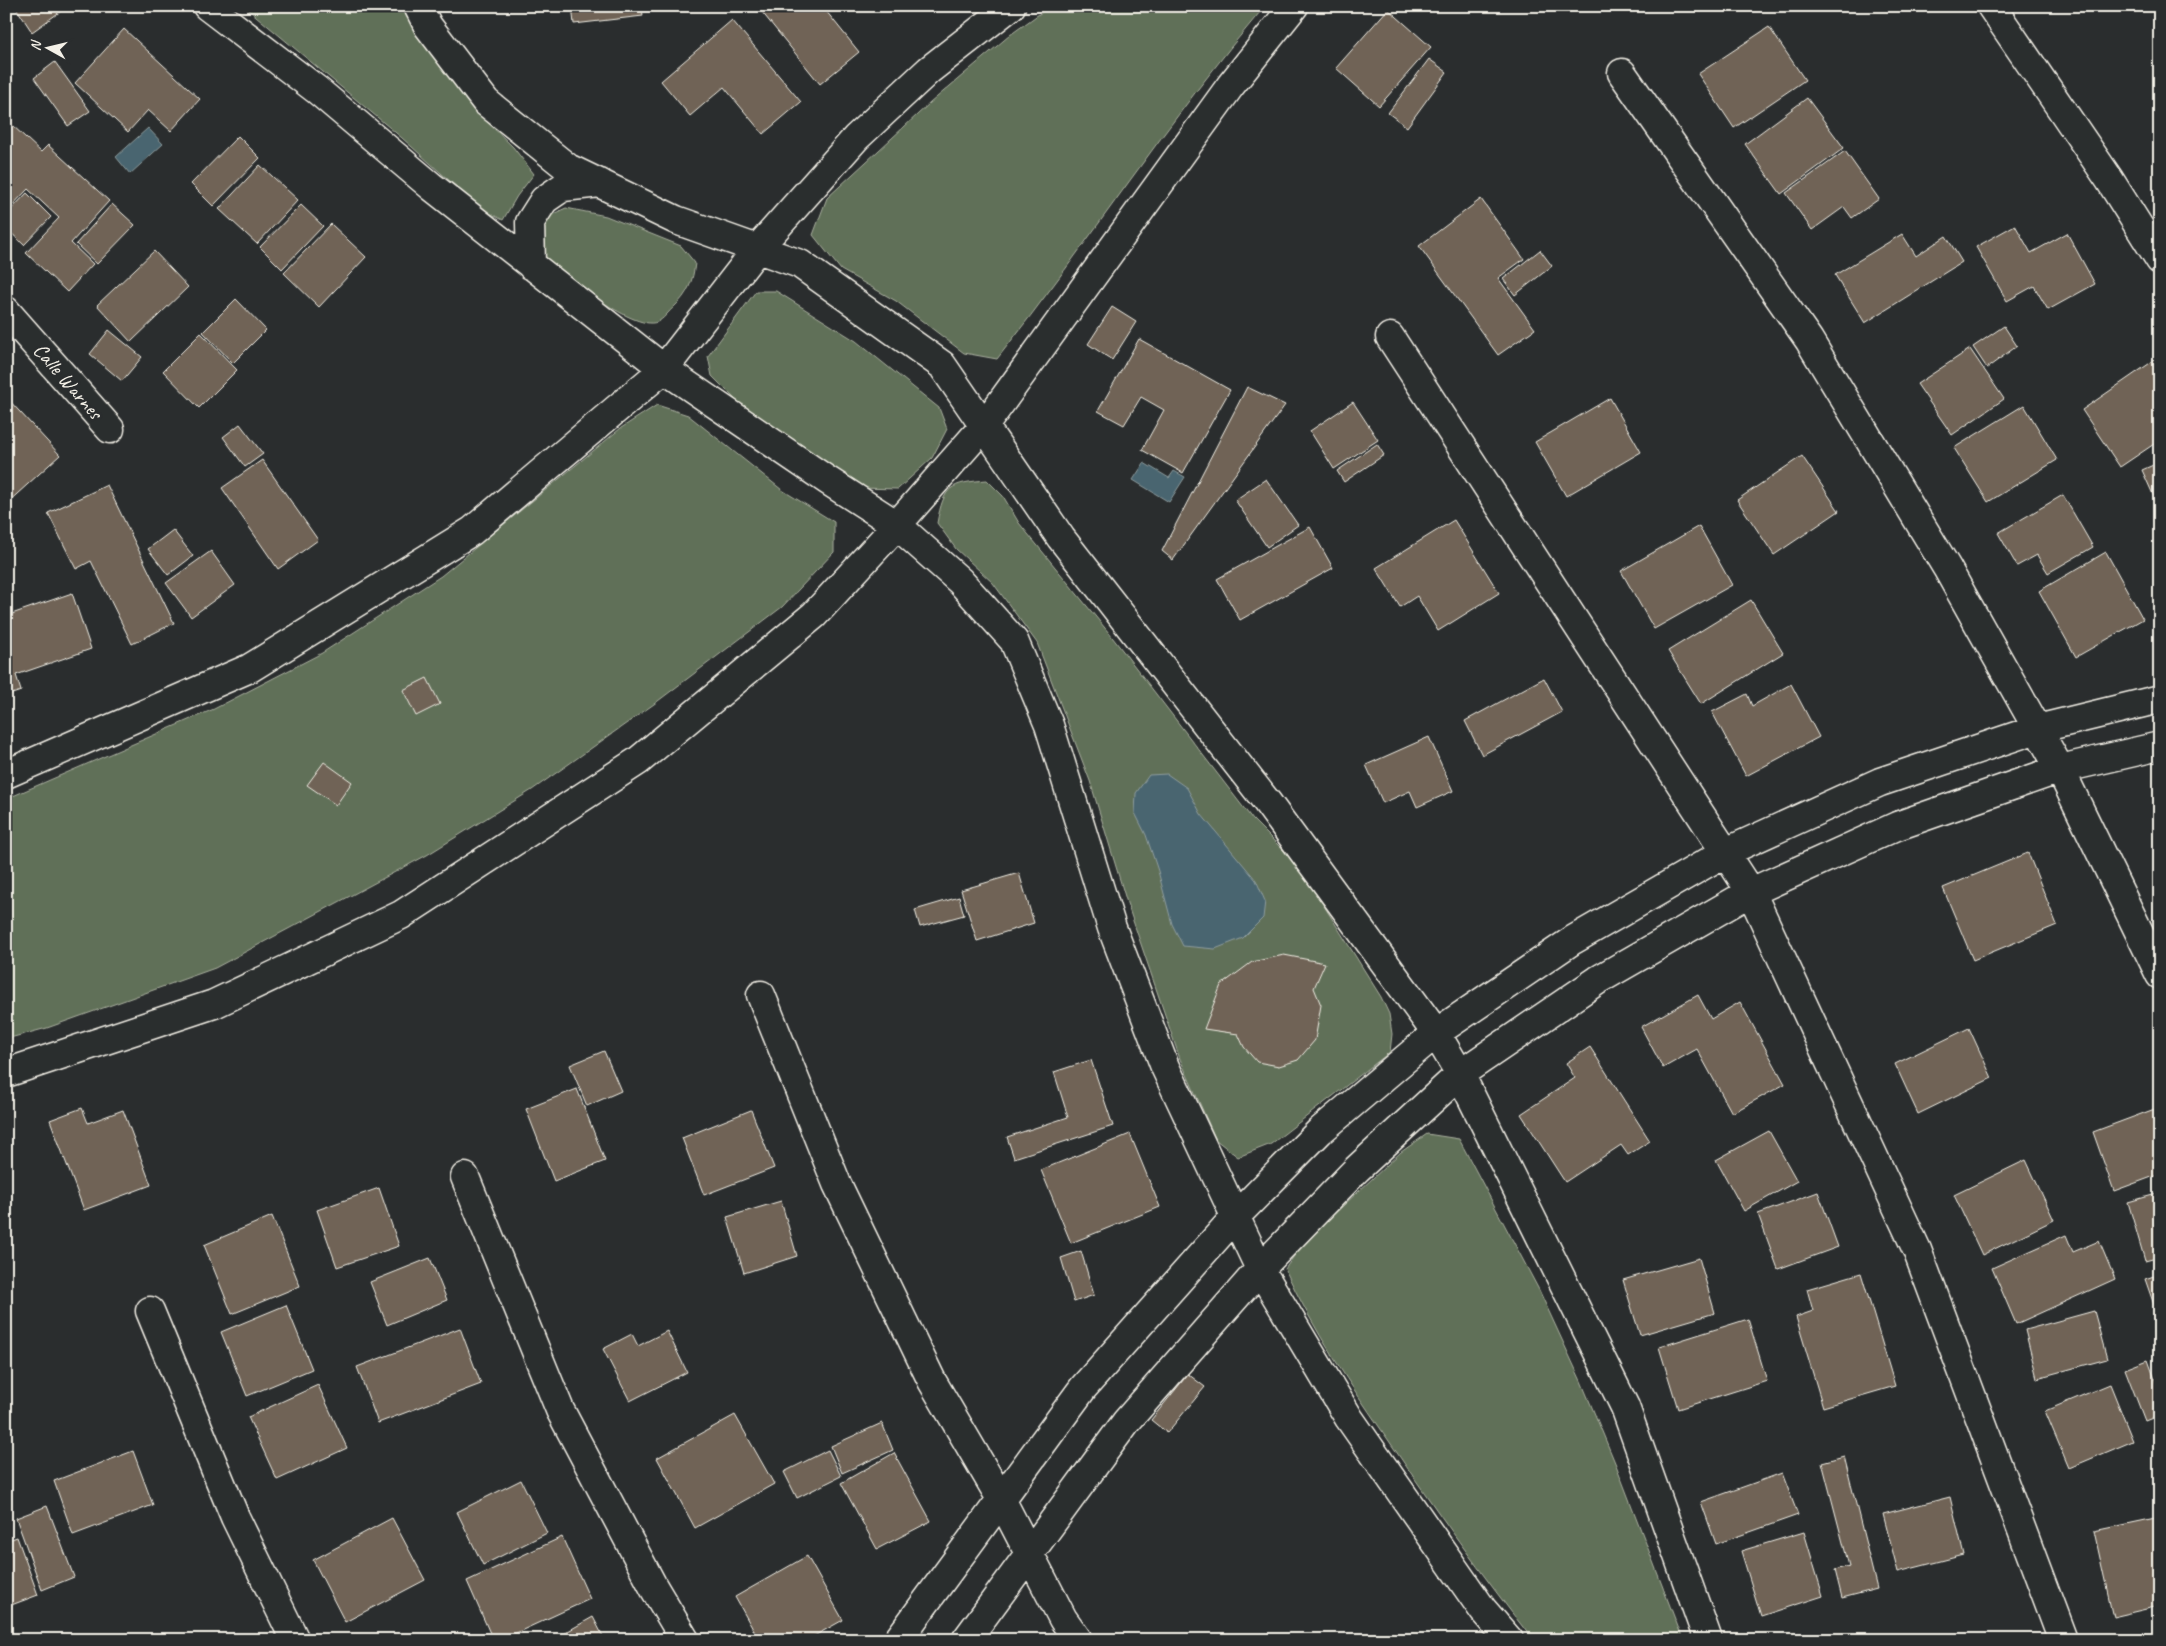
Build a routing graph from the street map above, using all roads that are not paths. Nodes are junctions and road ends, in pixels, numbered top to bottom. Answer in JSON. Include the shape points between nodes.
{"nodes":[{"id":1,"x":208,"y":6,"type":"edge"},
{"id":2,"x":418,"y":6,"type":"edge"},
{"id":3,"x":1010,"y":6,"type":"edge"},
{"id":4,"x":1294,"y":6,"type":"edge"},
{"id":5,"x":1991,"y":6,"type":"edge"},
{"id":6,"x":1622,"y":73,"type":"dead end"},
{"id":7,"x":600,"y":183,"type":"junction"},
{"id":8,"x":758,"y":248,"type":"junction"},
{"id":9,"x":2160,"y":260,"type":"edge"},
{"id":10,"x":531,"y":265,"type":"junction"},
{"id":11,"x":6,"y":311,"type":"edge"},
{"id":12,"x":1390,"y":337,"type":"dead end"},
{"id":13,"x":664,"y":369,"type":"junction"},
{"id":14,"x":984,"y":426,"type":"junction"},
{"id":15,"x":110,"y":429,"type":"dead end"},
{"id":16,"x":897,"y":526,"type":"junction"},
{"id":17,"x":2160,"y":699,"type":"edge"},
{"id":18,"x":2037,"y":729,"type":"junction"},
{"id":19,"x":2160,"y":746,"type":"edge"},
{"id":20,"x":2060,"y":769,"type":"junction"},
{"id":21,"x":6,"y":774,"type":"edge"},
{"id":22,"x":1726,"y":852,"type":"junction"},
{"id":23,"x":1751,"y":892,"type":"junction"},
{"id":24,"x":2160,"y":975,"type":"edge"},
{"id":25,"x":761,"y":995,"type":"dead end"},
{"id":26,"x":1436,"y":1034,"type":"junction"},
{"id":27,"x":6,"y":1073,"type":"edge"},
{"id":28,"x":1460,"y":1074,"type":"junction"},
{"id":29,"x":465,"y":1177,"type":"dead end"},
{"id":30,"x":1235,"y":1217,"type":"junction"},
{"id":31,"x":1260,"y":1269,"type":"junction"},
{"id":32,"x":150,"y":1310,"type":"dead end"},
{"id":33,"x":1001,"y":1498,"type":"junction"},
{"id":34,"x":1031,"y":1554,"type":"junction"},
{"id":35,"x":295,"y":1640,"type":"edge"},
{"id":36,"x":685,"y":1640,"type":"edge"},
{"id":37,"x":898,"y":1640,"type":"edge"},
{"id":38,"x":966,"y":1640,"type":"edge"},
{"id":39,"x":1078,"y":1640,"type":"edge"},
{"id":40,"x":1509,"y":1640,"type":"edge"},
{"id":41,"x":1708,"y":1640,"type":"edge"},
{"id":42,"x":2063,"y":1640,"type":"edge"}],
"edges":[{"from":1,"to":10,"type":"street","via":[[318,90]]},
{"from":2,"to":7,"type":"street","via":[[428,26],[486,102],[568,168]]},
{"from":3,"to":8,"type":"street","via":[[929,70],[856,138]]},
{"from":4,"to":14,"type":"street","via":[[1231,85]]},
{"from":5,"to":9,"type":"street","via":[[2110,179]]},
{"from":6,"to":18,"type":"street","via":[[1809,340],[1947,568]]},
{"from":7,"to":8,"type":"street","via":[[676,220]]},
{"from":7,"to":10,"type":"street","via":[[563,187],[544,200],[530,222]]},
{"from":8,"to":13,"type":"street"},
{"from":8,"to":14,"type":"street","via":[[800,264],[942,365]]},
{"from":10,"to":13,"type":"street"},
{"from":11,"to":15,"type":"street","name":"Calle Warnes"},
{"from":12,"to":22,"type":"street"},
{"from":13,"to":16,"type":"street"},
{"from":13,"to":21,"type":"street","via":[[472,530],[250,668]]},
{"from":14,"to":16,"type":"street"},
{"from":14,"to":26,"type":"street","via":[[1061,538],[1267,802]]},
{"from":16,"to":27,"type":"street","via":[[814,615],[638,761],[401,915],[214,1004]]},
{"from":16,"to":30,"type":"street","via":[[960,581],[1014,641],[1049,724],[1112,928],[1165,1067]]},
{"from":17,"to":18,"type":"street"},
{"from":18,"to":20,"type":"street"},
{"from":18,"to":22,"type":"street","via":[[1880,782]]},
{"from":19,"to":20,"type":"street"},
{"from":20,"to":23,"type":"street","via":[[1897,826]]},
{"from":20,"to":24,"type":"street"},
{"from":22,"to":23,"type":"street"},
{"from":22,"to":26,"type":"street","via":[[1572,940]]},
{"from":23,"to":28,"type":"street","via":[[1598,980]]},
{"from":23,"to":42,"type":"street","via":[[1917,1250]]},
{"from":25,"to":33,"type":"street","via":[[837,1184],[932,1381]]},
{"from":26,"to":28,"type":"street"},
{"from":26,"to":30,"type":"street","via":[[1320,1131]]},
{"from":28,"to":31,"type":"street","via":[[1357,1169]]},
{"from":28,"to":41,"type":"street","via":[[1625,1407]]},
{"from":29,"to":36,"type":"street","via":[[560,1410]]},
{"from":30,"to":31,"type":"street"},
{"from":30,"to":33,"type":"street","via":[[1083,1388]]},
{"from":31,"to":34,"type":"street","via":[[1126,1422]]},
{"from":31,"to":40,"type":"street","via":[[1350,1418],[1483,1610]]},
{"from":32,"to":35,"type":"street","via":[[236,1517]]},
{"from":33,"to":34,"type":"street"},
{"from":33,"to":37,"type":"street"},
{"from":34,"to":38,"type":"street"},
{"from":34,"to":39,"type":"street","via":[[1063,1619]]}]}
